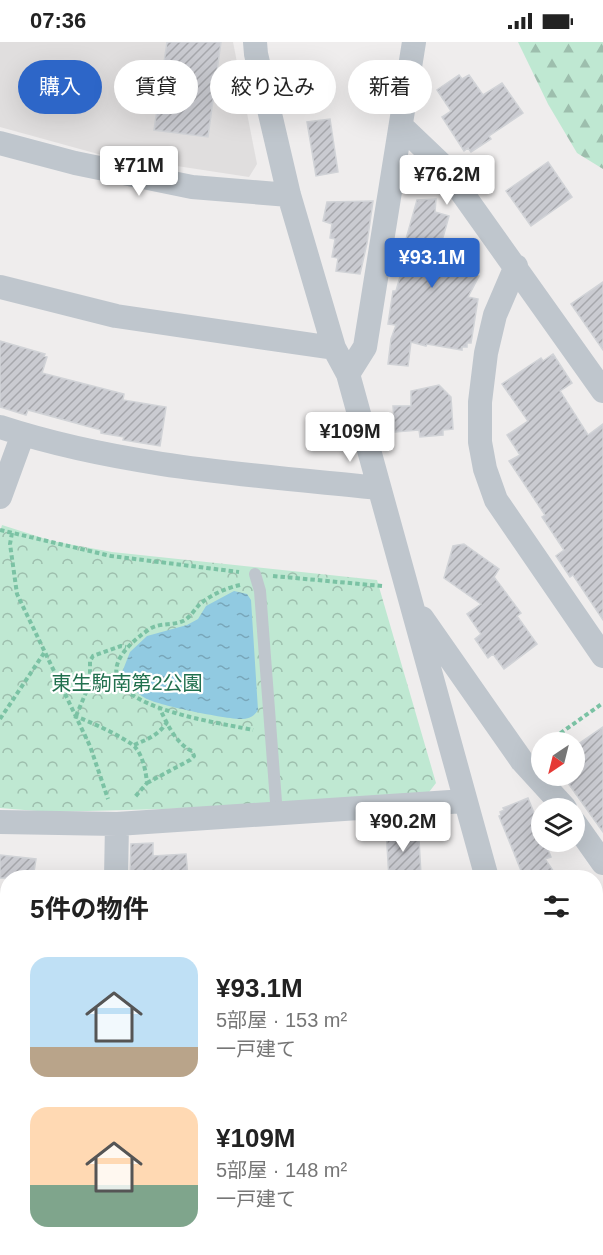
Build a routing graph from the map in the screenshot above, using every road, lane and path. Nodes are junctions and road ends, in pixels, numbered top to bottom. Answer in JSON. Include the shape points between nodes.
{"nodes":[{"id":1,"x":255,"y":42,"type":"edge"},
{"id":2,"x":414,"y":42,"type":"edge"},
{"id":3,"x":401,"y":126,"type":"junction"},
{"id":4,"x":0,"y":143,"type":"edge"},
{"id":5,"x":289,"y":195,"type":"junction"},
{"id":6,"x":516,"y":266,"type":"junction"},
{"id":7,"x":0,"y":287,"type":"edge"},
{"id":8,"x":334,"y":348,"type":"junction"},
{"id":9,"x":348,"y":374,"type":"junction"},
{"id":10,"x":603,"y":391,"type":"edge"},
{"id":11,"x":0,"y":427,"type":"edge"},
{"id":12,"x":23,"y":434,"type":"junction"},
{"id":13,"x":379,"y":488,"type":"junction"},
{"id":14,"x":0,"y":497,"type":"edge"},
{"id":15,"x":0,"y":530,"type":"edge"},
{"id":16,"x":12,"y":533,"type":"junction"},
{"id":17,"x":257,"y":579,"type":"junction"},
{"id":18,"x":409,"y":595,"type":"junction"},
{"id":19,"x":126,"y":647,"type":"junction"},
{"id":20,"x":45,"y":652,"type":"junction"},
{"id":21,"x":603,"y":656,"type":"edge"},
{"id":22,"x":603,"y":703,"type":"edge"},
{"id":23,"x":160,"y":708,"type":"junction"},
{"id":24,"x":75,"y":716,"type":"junction"},
{"id":25,"x":0,"y":719,"type":"edge"},
{"id":26,"x":167,"y":722,"type":"junction"},
{"id":27,"x":562,"y":732,"type":"edge"},
{"id":28,"x":271,"y":734,"type":"junction"},
{"id":29,"x":134,"y":745,"type":"junction"},
{"id":30,"x":147,"y":783,"type":"junction"},
{"id":31,"x":555,"y":798,"type":"edge"},
{"id":32,"x":465,"y":801,"type":"junction"},
{"id":33,"x":277,"y":815,"type":"junction"},
{"id":34,"x":0,"y":822,"type":"edge"},
{"id":35,"x":118,"y":824,"type":"junction"},
{"id":36,"x":585,"y":838,"type":"edge"},
{"id":37,"x":603,"y":863,"type":"edge"},
{"id":38,"x":116,"y":870,"type":"edge"},
{"id":39,"x":485,"y":870,"type":"edge"}],
"edges":[{"from":1,"to":5,"type":"street"},
{"from":2,"to":3,"type":"street"},
{"from":3,"to":6,"type":"street","via":[[443,166]]},
{"from":3,"to":9,"type":"street","via":[[365,346]]},
{"from":4,"to":5,"type":"street","via":[[192,187]]},
{"from":5,"to":8,"type":"street"},
{"from":6,"to":10,"type":"street"},
{"from":6,"to":21,"type":"street","via":[[495,315],[486,353],[480,402],[484,469],[496,500]]},
{"from":7,"to":8,"type":"street","via":[[116,316]]},
{"from":8,"to":9,"type":"street"},
{"from":9,"to":13,"type":"street"},
{"from":11,"to":12,"type":"street"},
{"from":12,"to":13,"type":"street","via":[[196,470]]},
{"from":12,"to":14,"type":"street"},
{"from":13,"to":18,"type":"street"},
{"from":15,"to":16,"type":"path"},
{"from":16,"to":17,"type":"path","via":[[111,556]]},
{"from":16,"to":20,"type":"path","via":[[17,594]]},
{"from":17,"to":18,"type":"path","via":[[384,586]]},
{"from":17,"to":19,"type":"path","via":[[214,594],[183,621],[148,630]]},
{"from":17,"to":28,"type":"lane"},
{"from":18,"to":31,"type":"street","via":[[522,761]]},
{"from":18,"to":32,"type":"street"},
{"from":19,"to":23,"type":"path","via":[[116,666],[117,679],[133,697]]},
{"from":19,"to":24,"type":"path","via":[[93,656],[90,683]]},
{"from":20,"to":24,"type":"path"},
{"from":20,"to":25,"type":"path"},
{"from":22,"to":27,"type":"path"},
{"from":23,"to":26,"type":"path"},
{"from":23,"to":28,"type":"path"},
{"from":24,"to":29,"type":"path"},
{"from":24,"to":35,"type":"path"},
{"from":26,"to":29,"type":"path","via":[[154,736]]},
{"from":26,"to":30,"type":"path","via":[[194,756]]},
{"from":28,"to":33,"type":"lane"},
{"from":29,"to":30,"type":"path"},
{"from":30,"to":35,"type":"path","via":[[125,806]]},
{"from":32,"to":33,"type":"street"},
{"from":32,"to":39,"type":"street"},
{"from":33,"to":35,"type":"street"},
{"from":34,"to":35,"type":"street"},
{"from":35,"to":38,"type":"street"},
{"from":36,"to":37,"type":"street"}]}
